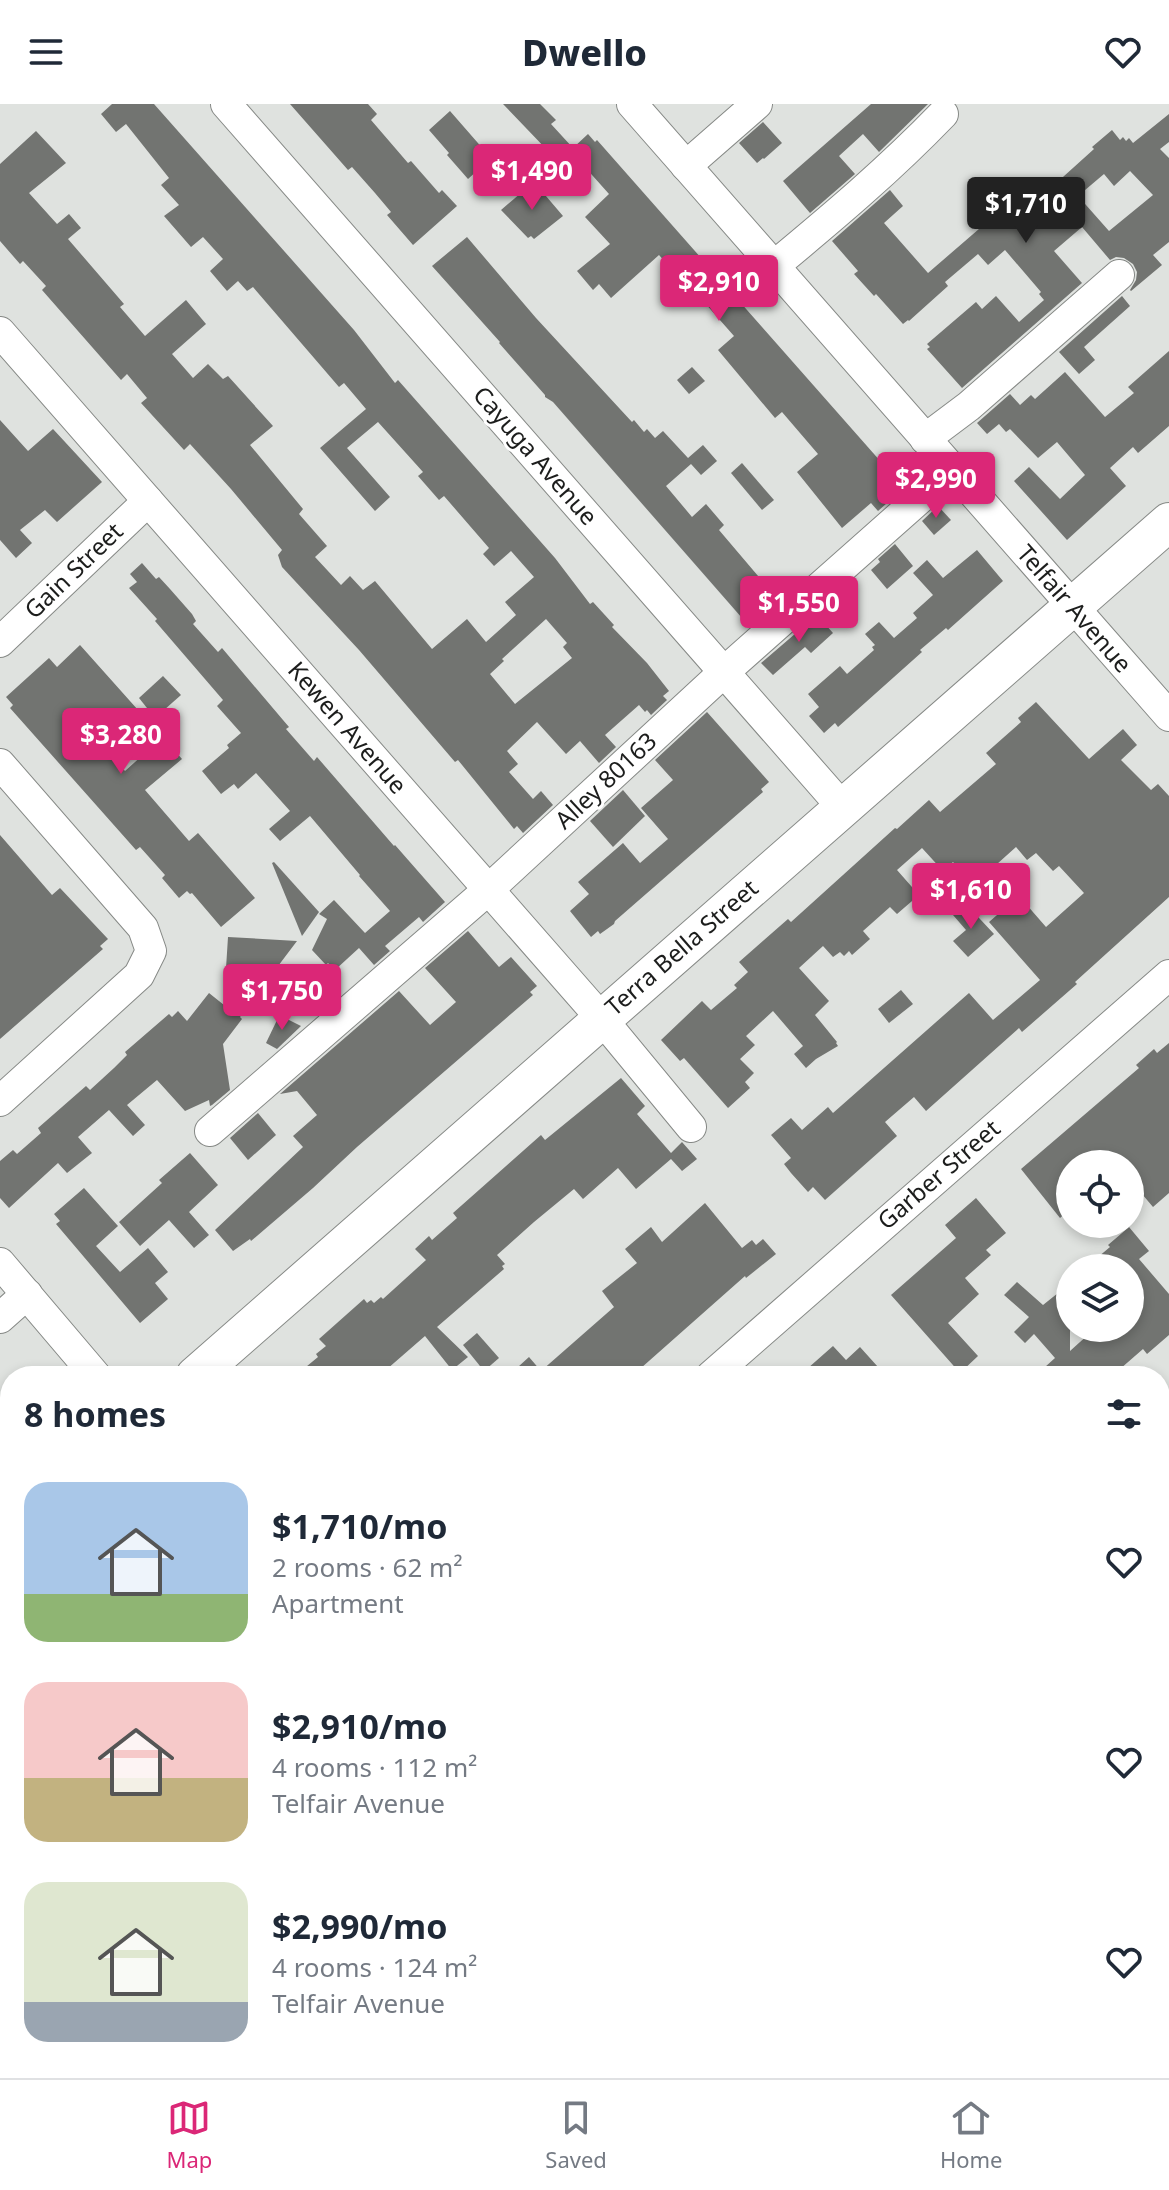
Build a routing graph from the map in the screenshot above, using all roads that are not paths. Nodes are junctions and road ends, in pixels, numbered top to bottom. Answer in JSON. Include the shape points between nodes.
{"nodes":[{"id":1,"x":226,"y":104,"type":"edge"},
{"id":2,"x":632,"y":104,"type":"edge"},
{"id":3,"x":757,"y":104,"type":"edge"},
{"id":4,"x":943,"y":114,"type":"dead end"},
{"id":5,"x":686,"y":166,"type":"junction"},
{"id":6,"x":774,"y":266,"type":"junction"},
{"id":7,"x":1119,"y":275,"type":"dead end"},
{"id":8,"x":0,"y":332,"type":"edge"},
{"id":9,"x":925,"y":439,"type":"junction"},
{"id":10,"x":952,"y":470,"type":"junction"},
{"id":11,"x":148,"y":501,"type":"junction"},
{"id":12,"x":1169,"y":522,"type":"edge"},
{"id":13,"x":1072,"y":607,"type":"junction"},
{"id":14,"x":0,"y":642,"type":"edge"},
{"id":15,"x":724,"y":672,"type":"junction"},
{"id":16,"x":1169,"y":716,"type":"edge"},
{"id":17,"x":0,"y":764,"type":"edge"},
{"id":18,"x":843,"y":808,"type":"junction"},
{"id":19,"x":488,"y":890,"type":"junction"},
{"id":20,"x":1169,"y":975,"type":"edge"},
{"id":21,"x":601,"y":1018,"type":"junction"},
{"id":22,"x":0,"y":1101,"type":"edge"},
{"id":23,"x":691,"y":1127,"type":"dead end"},
{"id":24,"x":210,"y":1131,"type":"dead end"},
{"id":25,"x":0,"y":1263,"type":"edge"},
{"id":26,"x":27,"y":1294,"type":"junction"},
{"id":27,"x":0,"y":1318,"type":"edge"},
{"id":28,"x":88,"y":1366,"type":"edge"},
{"id":29,"x":206,"y":1366,"type":"edge"},
{"id":30,"x":722,"y":1366,"type":"edge"}],
"edges":[{"from":1,"to":15,"type":"street","name":"Cayuga Avenue"},
{"from":2,"to":5,"type":"street","name":"Telfair Avenue"},
{"from":3,"to":5,"type":"street"},
{"from":4,"to":6,"type":"street","via":[[839,214]]},
{"from":5,"to":6,"type":"street","name":"Telfair Avenue"},
{"from":6,"to":9,"type":"street","name":"Telfair Avenue"},
{"from":7,"to":9,"type":"street"},
{"from":8,"to":11,"type":"street","name":"Kewen Avenue"},
{"from":9,"to":10,"type":"street","name":"Telfair Avenue"},
{"from":10,"to":13,"type":"street","name":"Telfair Avenue"},
{"from":10,"to":15,"type":"street","name":"Alley 80163"},
{"from":11,"to":14,"type":"street","name":"Gain Street"},
{"from":11,"to":19,"type":"street","name":"Kewen Avenue"},
{"from":12,"to":13,"type":"main road","name":"Terra Bella Street"},
{"from":13,"to":16,"type":"street","name":"Telfair Avenue"},
{"from":13,"to":18,"type":"main road","name":"Terra Bella Street"},
{"from":15,"to":18,"type":"street","name":"Cayuga Avenue"},
{"from":15,"to":19,"type":"street","name":"Alley 80163"},
{"from":17,"to":22,"type":"street","via":[[143,928],[151,951],[139,975]]},
{"from":18,"to":21,"type":"main road","name":"Terra Bella Street"},
{"from":19,"to":21,"type":"street","name":"Kewen Avenue"},
{"from":19,"to":24,"type":"street","name":"Alley 80163"},
{"from":20,"to":30,"type":"street","name":"Garber Street"},
{"from":21,"to":23,"type":"street","name":"Kewen Avenue"},
{"from":21,"to":29,"type":"main road","name":"Terra Bella Street"},
{"from":25,"to":26,"type":"street"},
{"from":26,"to":27,"type":"street"},
{"from":26,"to":28,"type":"street"}]}
